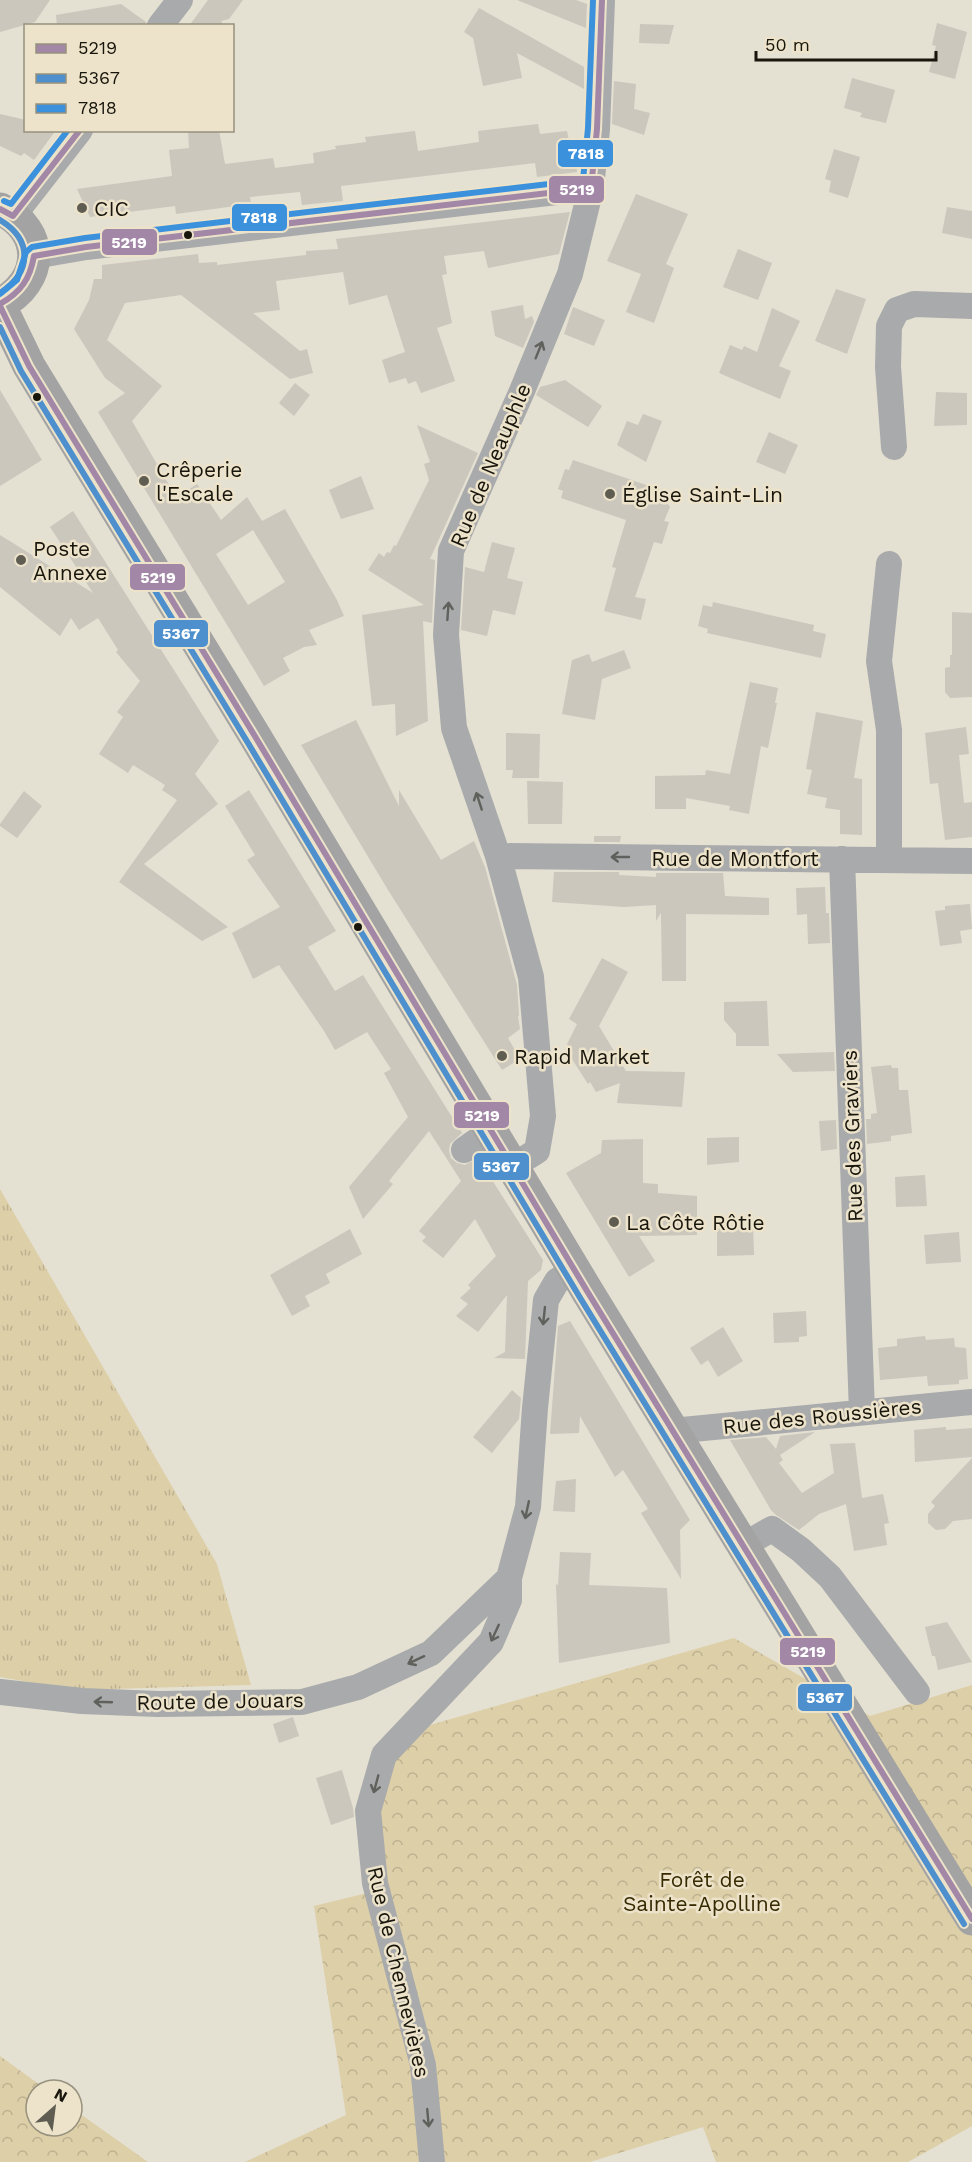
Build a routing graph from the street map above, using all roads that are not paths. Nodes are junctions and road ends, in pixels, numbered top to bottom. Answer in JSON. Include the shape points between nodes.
{"nodes":[{"id":1,"x":180,"y":0,"type":"edge"},
{"id":2,"x":602,"y":0,"type":"edge"},
{"id":3,"x":162,"y":24,"type":"edge"},
{"id":4,"x":78,"y":132,"type":"edge"},
{"id":5,"x":591,"y":188,"type":"junction"},
{"id":6,"x":7,"y":213,"type":"edge"},
{"id":7,"x":34,"y":256,"type":"junction"},
{"id":8,"x":0,"y":305,"type":"edge"},
{"id":9,"x":972,"y":306,"type":"edge"},
{"id":10,"x":894,"y":447,"type":"dead end"},
{"id":11,"x":889,"y":564,"type":"dead end"},
{"id":12,"x":498,"y":856,"type":"junction"},
{"id":13,"x":842,"y":859,"type":"junction"},
{"id":14,"x":889,"y":860,"type":"junction"},
{"id":15,"x":972,"y":861,"type":"edge"},
{"id":16,"x":491,"y":1131,"type":"junction"},
{"id":17,"x":464,"y":1150,"type":"dead end"},
{"id":18,"x":513,"y":1166,"type":"junction"},
{"id":19,"x":574,"y":1270,"type":"junction"},
{"id":20,"x":972,"y":1402,"type":"edge"},
{"id":21,"x":862,"y":1412,"type":"junction"},
{"id":22,"x":672,"y":1431,"type":"junction"},
{"id":23,"x":742,"y":1546,"type":"junction"},
{"id":24,"x":508,"y":1578,"type":"junction"},
{"id":25,"x":0,"y":1692,"type":"edge"},
{"id":26,"x":917,"y":1692,"type":"dead end"},
{"id":27,"x":972,"y":1919,"type":"edge"},
{"id":28,"x":432,"y":2162,"type":"edge"}],
"edges":[{"from":1,"to":3,"type":"street"},
{"from":2,"to":5,"type":"street","name":"Rue de Neauphle"},
{"from":4,"to":6,"type":"street"},
{"from":5,"to":7,"type":"street"},
{"from":12,"to":5,"type":"street","name":"Rue de Neauphle","one_way":true,"via":[[454,728],[446,635],[451,551],[570,274]]},
{"from":6,"to":7,"type":"main road","via":[[24,227]]},
{"from":7,"to":8,"type":"main road","via":[[32,272],[24,286]]},
{"from":8,"to":16,"type":"main road","via":[[28,366]]},
{"from":9,"to":10,"type":"street","via":[[914,304],[897,310],[889,326],[888,367]]},
{"from":11,"to":14,"type":"street","via":[[879,661],[889,730]]},
{"from":13,"to":12,"type":"street","name":"Rue de Montfort","one_way":true},
{"from":12,"to":18,"type":"street","name":"Rue de Neauphle","via":[[531,977],[543,1116],[537,1151]]},
{"from":13,"to":14,"type":"street","name":"Rue de Montfort"},
{"from":13,"to":21,"type":"street","name":"Rue des Graviers"},
{"from":14,"to":15,"type":"street","name":"Rue de Montfort"},
{"from":16,"to":17,"type":"street"},
{"from":16,"to":18,"type":"main road"},
{"from":18,"to":19,"type":"main road"},
{"from":19,"to":22,"type":"main road"},
{"from":19,"to":24,"type":"street","one_way":true,"via":[[557,1281],[546,1300],[528,1507]]},
{"from":20,"to":21,"type":"street","name":"Rue des Roussières"},
{"from":21,"to":22,"type":"street","name":"Rue des Roussières"},
{"from":22,"to":23,"type":"main road"},
{"from":23,"to":26,"type":"street","via":[[772,1529],[801,1550],[830,1577]]},
{"from":23,"to":27,"type":"main road"},
{"from":24,"to":25,"type":"street","name":"Route de Jouars","one_way":true,"via":[[431,1653],[358,1687],[302,1702],[158,1704]]},
{"from":24,"to":28,"type":"street","name":"Rue de Chennevières","one_way":true,"via":[[509,1600],[491,1642],[384,1755],[368,1811],[375,1883],[423,2066]]}]}
